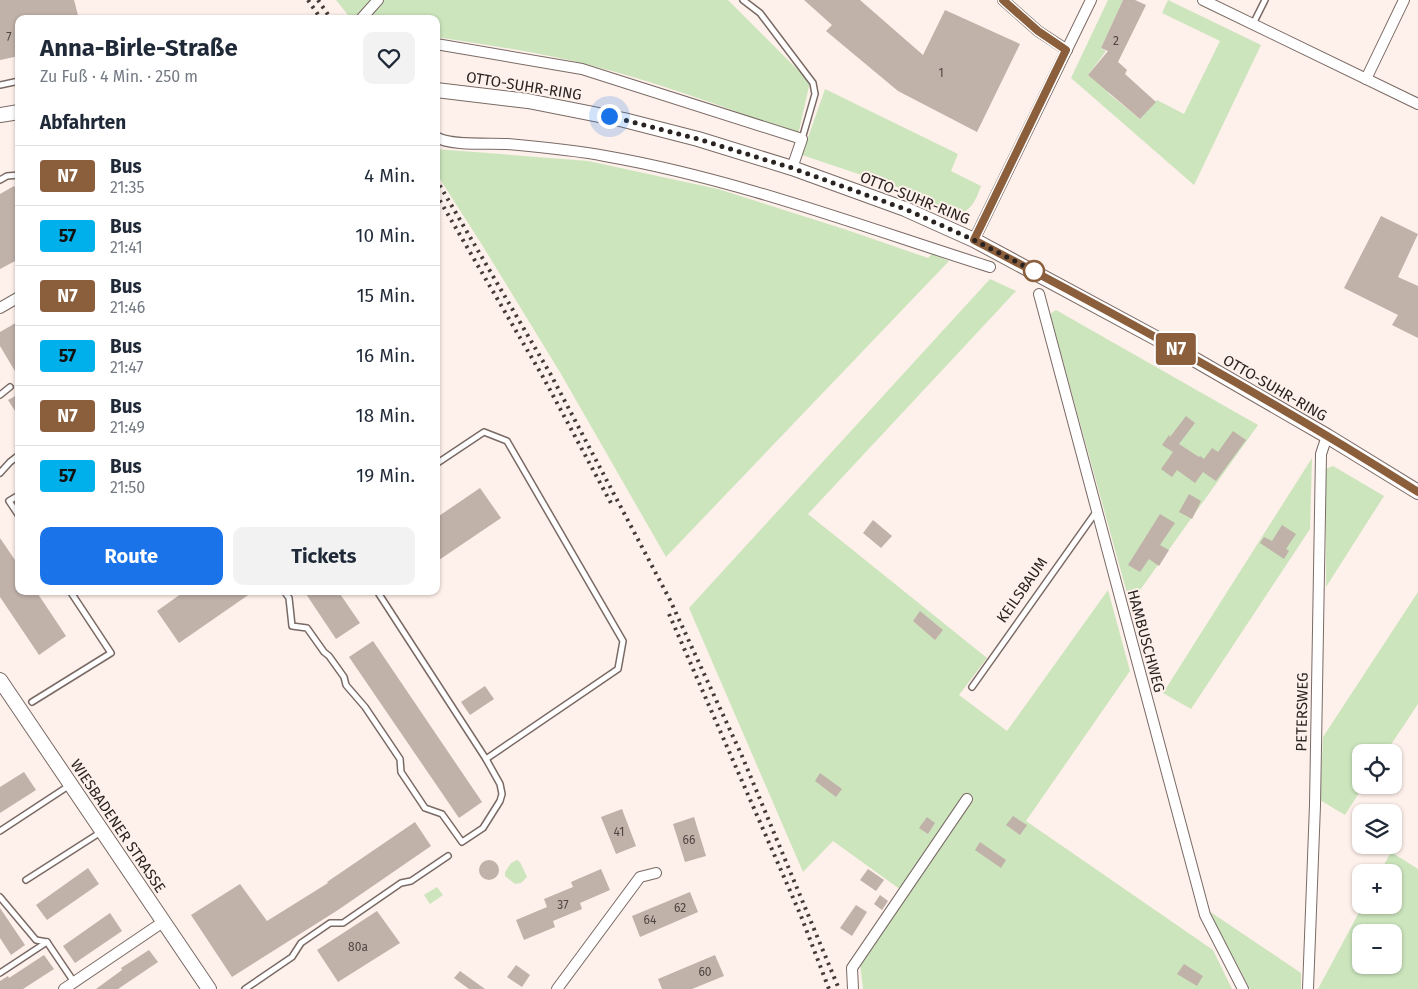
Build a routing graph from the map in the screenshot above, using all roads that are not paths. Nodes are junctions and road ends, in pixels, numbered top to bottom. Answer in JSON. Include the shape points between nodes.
{"nodes":[{"id":1,"x":378,"y":0,"type":"edge"},
{"id":2,"x":744,"y":0,"type":"edge"},
{"id":3,"x":1003,"y":0,"type":"edge"},
{"id":4,"x":1091,"y":0,"type":"edge"},
{"id":5,"x":1203,"y":0,"type":"edge"},
{"id":6,"x":1265,"y":0,"type":"edge"},
{"id":7,"x":1404,"y":0,"type":"edge"},
{"id":8,"x":365,"y":15,"type":"edge"},
{"id":9,"x":1253,"y":24,"type":"junction"},
{"id":10,"x":440,"y":45,"type":"edge"},
{"id":11,"x":1066,"y":50,"type":"junction"},
{"id":12,"x":1366,"y":78,"type":"junction"},
{"id":13,"x":15,"y":82,"type":"edge"},
{"id":14,"x":0,"y":85,"type":"edge"},
{"id":15,"x":440,"y":90,"type":"edge"},
{"id":16,"x":1418,"y":104,"type":"edge"},
{"id":17,"x":15,"y":113,"type":"edge"},
{"id":18,"x":0,"y":115,"type":"edge"},
{"id":19,"x":440,"y":139,"type":"edge"},
{"id":20,"x":802,"y":139,"type":"junction"},
{"id":21,"x":792,"y":168,"type":"junction"},
{"id":22,"x":15,"y":175,"type":"edge"},
{"id":23,"x":0,"y":180,"type":"edge"},
{"id":24,"x":974,"y":240,"type":"junction"},
{"id":25,"x":990,"y":267,"type":"dead end"},
{"id":26,"x":1039,"y":294,"type":"dead end"},
{"id":27,"x":15,"y":299,"type":"edge"},
{"id":28,"x":0,"y":308,"type":"edge"},
{"id":29,"x":10,"y":387,"type":"dead end"},
{"id":30,"x":0,"y":395,"type":"edge"},
{"id":31,"x":1327,"y":436,"type":"junction"},
{"id":32,"x":15,"y":458,"type":"edge"},
{"id":33,"x":440,"y":461,"type":"edge"},
{"id":34,"x":0,"y":473,"type":"edge"},
{"id":35,"x":1418,"y":492,"type":"edge"},
{"id":36,"x":15,"y":497,"type":"edge"},
{"id":37,"x":15,"y":510,"type":"edge"},
{"id":38,"x":1096,"y":512,"type":"junction"},
{"id":39,"x":73,"y":595,"type":"edge"},
{"id":40,"x":287,"y":595,"type":"edge"},
{"id":41,"x":380,"y":595,"type":"edge"},
{"id":42,"x":0,"y":680,"type":"edge"},
{"id":43,"x":972,"y":686,"type":"dead end"},
{"id":44,"x":32,"y":702,"type":"dead end"},
{"id":45,"x":486,"y":760,"type":"junction"},
{"id":46,"x":70,"y":785,"type":"junction"},
{"id":47,"x":967,"y":799,"type":"dead end"},
{"id":48,"x":0,"y":831,"type":"edge"},
{"id":49,"x":102,"y":831,"type":"junction"},
{"id":50,"x":448,"y":856,"type":"dead end"},
{"id":51,"x":656,"y":873,"type":"dead end"},
{"id":52,"x":26,"y":880,"type":"dead end"},
{"id":53,"x":0,"y":896,"type":"edge"},
{"id":54,"x":162,"y":922,"type":"junction"},
{"id":55,"x":47,"y":942,"type":"junction"},
{"id":56,"x":0,"y":973,"type":"edge"},
{"id":57,"x":74,"y":982,"type":"junction"},
{"id":58,"x":64,"y":989,"type":"edge"},
{"id":59,"x":209,"y":989,"type":"edge"},
{"id":60,"x":245,"y":989,"type":"edge"},
{"id":61,"x":557,"y":989,"type":"edge"},
{"id":62,"x":853,"y":989,"type":"edge"},
{"id":63,"x":1243,"y":989,"type":"edge"},
{"id":64,"x":1308,"y":989,"type":"edge"}],
"edges":[{"from":1,"to":8,"type":"street"},
{"from":2,"to":20,"type":"lane","via":[[760,14],[813,83],[815,94]]},
{"from":3,"to":11,"type":"street"},
{"from":4,"to":11,"type":"street"},
{"from":5,"to":9,"type":"street"},
{"from":6,"to":9,"type":"lane"},
{"from":7,"to":12,"type":"street"},
{"from":9,"to":12,"type":"street"},
{"from":10,"to":20,"type":"street","via":[[582,69]]},
{"from":11,"to":24,"type":"street"},
{"from":12,"to":16,"type":"street"},
{"from":13,"to":14,"type":"lane"},
{"from":15,"to":21,"type":"street","name":"OTTO-SUHR-RING","via":[[528,101],[624,120]]},
{"from":17,"to":18,"type":"street"},
{"from":19,"to":25,"type":"street","via":[[594,154],[679,171],[788,201]]},
{"from":20,"to":21,"type":"street"},
{"from":21,"to":24,"type":"street","name":"OTTO-SUHR-RING","via":[[905,209]]},
{"from":22,"to":23,"type":"lane"},
{"from":24,"to":31,"type":"street","name":"OTTO-SUHR-RING","via":[[1180,351]]},
{"from":26,"to":38,"type":"street","name":"HAMBUSCHWEG"},
{"from":27,"to":28,"type":"street"},
{"from":29,"to":30,"type":"lane"},
{"from":31,"to":35,"type":"street","name":"OTTO-SUHR-RING"},
{"from":31,"to":64,"type":"street","name":"PETERSWEG","via":[[1321,454],[1315,805]]},
{"from":32,"to":34,"type":"lane"},
{"from":33,"to":45,"type":"lane","via":[[484,432],[507,441],[623,641],[618,669]]},
{"from":36,"to":37,"type":"lane","via":[[9,501]]},
{"from":38,"to":43,"type":"lane","name":"KEILSBAUM"},
{"from":38,"to":63,"type":"street","name":"HAMBUSCHWEG","via":[[1204,915]]},
{"from":39,"to":44,"type":"lane","via":[[111,653]]},
{"from":40,"to":45,"type":"lane","via":[[292,626],[307,628],[400,760],[401,772],[425,808],[442,814],[462,842],[483,828],[500,801],[500,784]]},
{"from":41,"to":45,"type":"lane"},
{"from":42,"to":46,"type":"street","name":"WIESBADENER STRASSE"},
{"from":46,"to":48,"type":"lane"},
{"from":46,"to":49,"type":"street","name":"WIESBADENER STRASSE"},
{"from":47,"to":62,"type":"street","via":[[852,968]]},
{"from":49,"to":52,"type":"lane"},
{"from":49,"to":54,"type":"street","name":"WIESBADENER STRASSE"},
{"from":50,"to":60,"type":"lane","via":[[411,881],[401,883],[343,923],[330,923],[301,943],[292,956]]},
{"from":51,"to":61,"type":"street","via":[[640,877]]},
{"from":53,"to":55,"type":"lane","via":[[36,940]]},
{"from":54,"to":57,"type":"street"},
{"from":54,"to":59,"type":"street","name":"WIESBADENER STRASSE"},
{"from":55,"to":56,"type":"lane"},
{"from":55,"to":57,"type":"lane"},
{"from":57,"to":58,"type":"street"}]}
